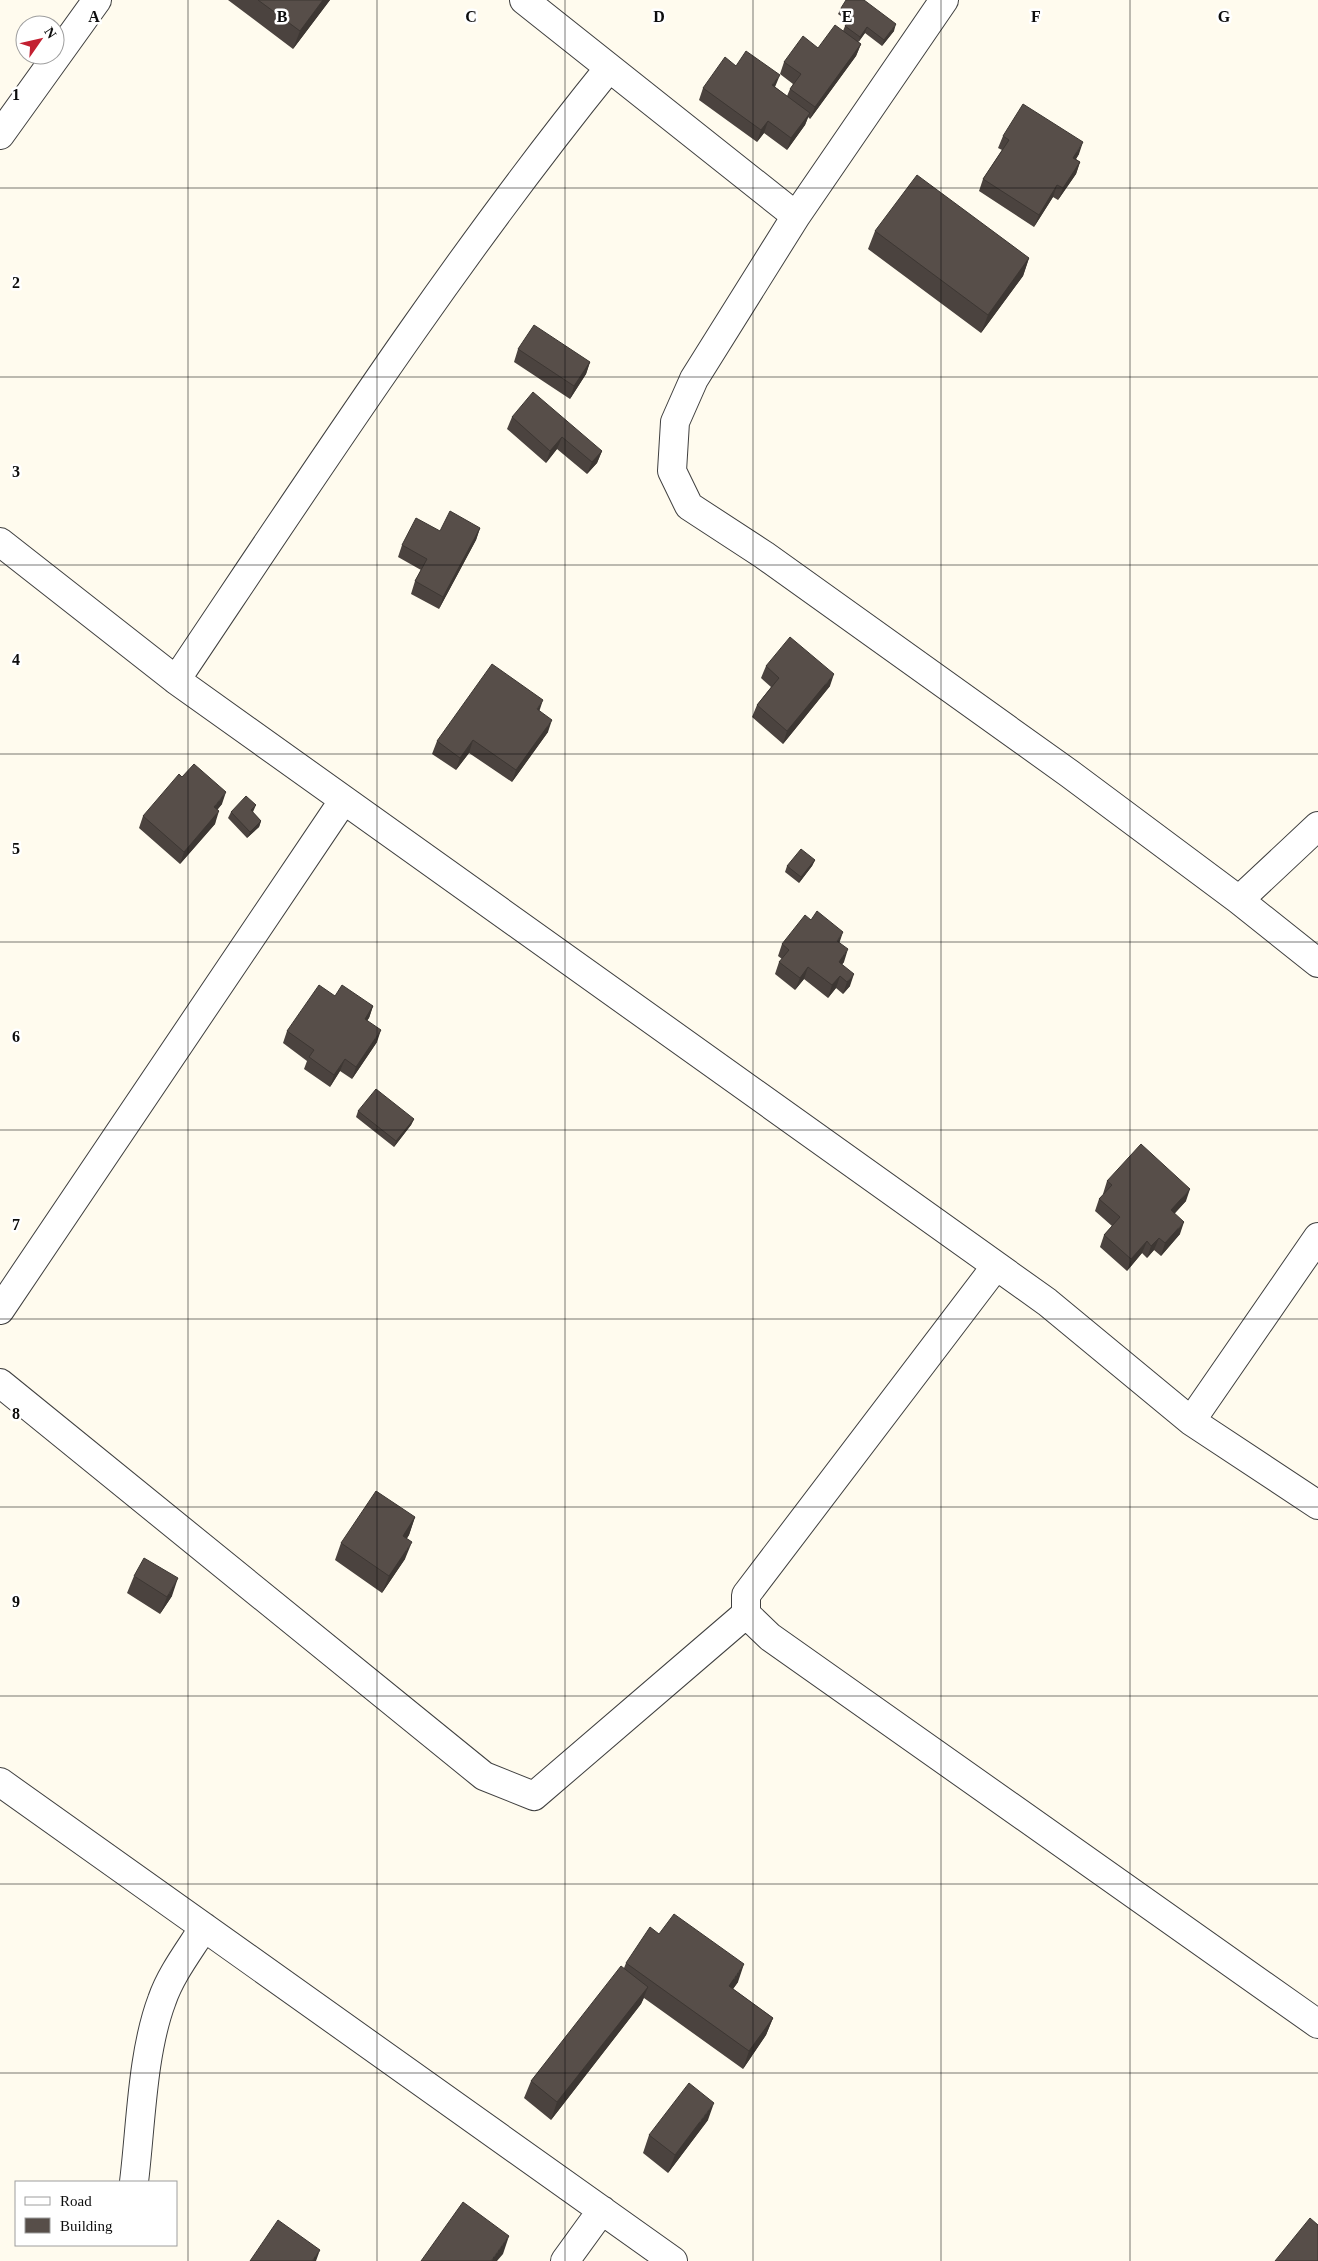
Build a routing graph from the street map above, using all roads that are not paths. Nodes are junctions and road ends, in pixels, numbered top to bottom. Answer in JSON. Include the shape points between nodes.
{"nodes":[{"id":1,"x":97,"y":0,"type":"edge"},
{"id":2,"x":524,"y":0,"type":"edge"},
{"id":3,"x":944,"y":0,"type":"edge"},
{"id":4,"x":609,"y":68,"type":"junction"},
{"id":5,"x":0,"y":134,"type":"edge"},
{"id":6,"x":796,"y":216,"type":"junction"},
{"id":7,"x":0,"y":542,"type":"edge"},
{"id":8,"x":176,"y":680,"type":"junction"},
{"id":9,"x":343,"y":801,"type":"junction"},
{"id":10,"x":1318,"y":826,"type":"edge"},
{"id":11,"x":1239,"y":900,"type":"junction"},
{"id":12,"x":1318,"y":963,"type":"edge"},
{"id":13,"x":1318,"y":1237,"type":"edge"},
{"id":14,"x":996,"y":1266,"type":"junction"},
{"id":15,"x":0,"y":1310,"type":"edge"},
{"id":16,"x":0,"y":1383,"type":"edge"},
{"id":17,"x":1191,"y":1422,"type":"junction"},
{"id":18,"x":1318,"y":1505,"type":"edge"},
{"id":19,"x":746,"y":1614,"type":"junction"},
{"id":20,"x":0,"y":1782,"type":"edge"},
{"id":21,"x":204,"y":1927,"type":"junction"},
{"id":22,"x":1318,"y":2024,"type":"edge"},
{"id":23,"x":134,"y":2181,"type":"edge"},
{"id":24,"x":602,"y":2210,"type":"junction"},
{"id":25,"x":565,"y":2261,"type":"edge"},
{"id":26,"x":673,"y":2261,"type":"edge"}],
"edges":[{"from":1,"to":5,"type":"street"},
{"from":2,"to":4,"type":"street"},
{"from":3,"to":6,"type":"street"},
{"from":4,"to":6,"type":"street"},
{"from":4,"to":8,"type":"street","via":[[555,135],[391,361]]},
{"from":6,"to":11,"type":"street","via":[[694,379],[675,422],[672,471],[689,506],[788,572],[1070,774]]},
{"from":7,"to":8,"type":"street"},
{"from":8,"to":9,"type":"street"},
{"from":9,"to":14,"type":"street"},
{"from":9,"to":15,"type":"street"},
{"from":10,"to":11,"type":"street"},
{"from":11,"to":12,"type":"street"},
{"from":13,"to":17,"type":"street"},
{"from":14,"to":17,"type":"street","via":[[1047,1302]]},
{"from":14,"to":19,"type":"street","via":[[746,1595]]},
{"from":16,"to":19,"type":"street","via":[[484,1776],[534,1796]]},
{"from":17,"to":18,"type":"street"},
{"from":19,"to":22,"type":"street","via":[[770,1636]]},
{"from":20,"to":21,"type":"street"},
{"from":21,"to":23,"type":"street","via":[[171,1979],[151,2036]]},
{"from":21,"to":24,"type":"street"},
{"from":24,"to":25,"type":"street"},
{"from":24,"to":26,"type":"street"}]}
